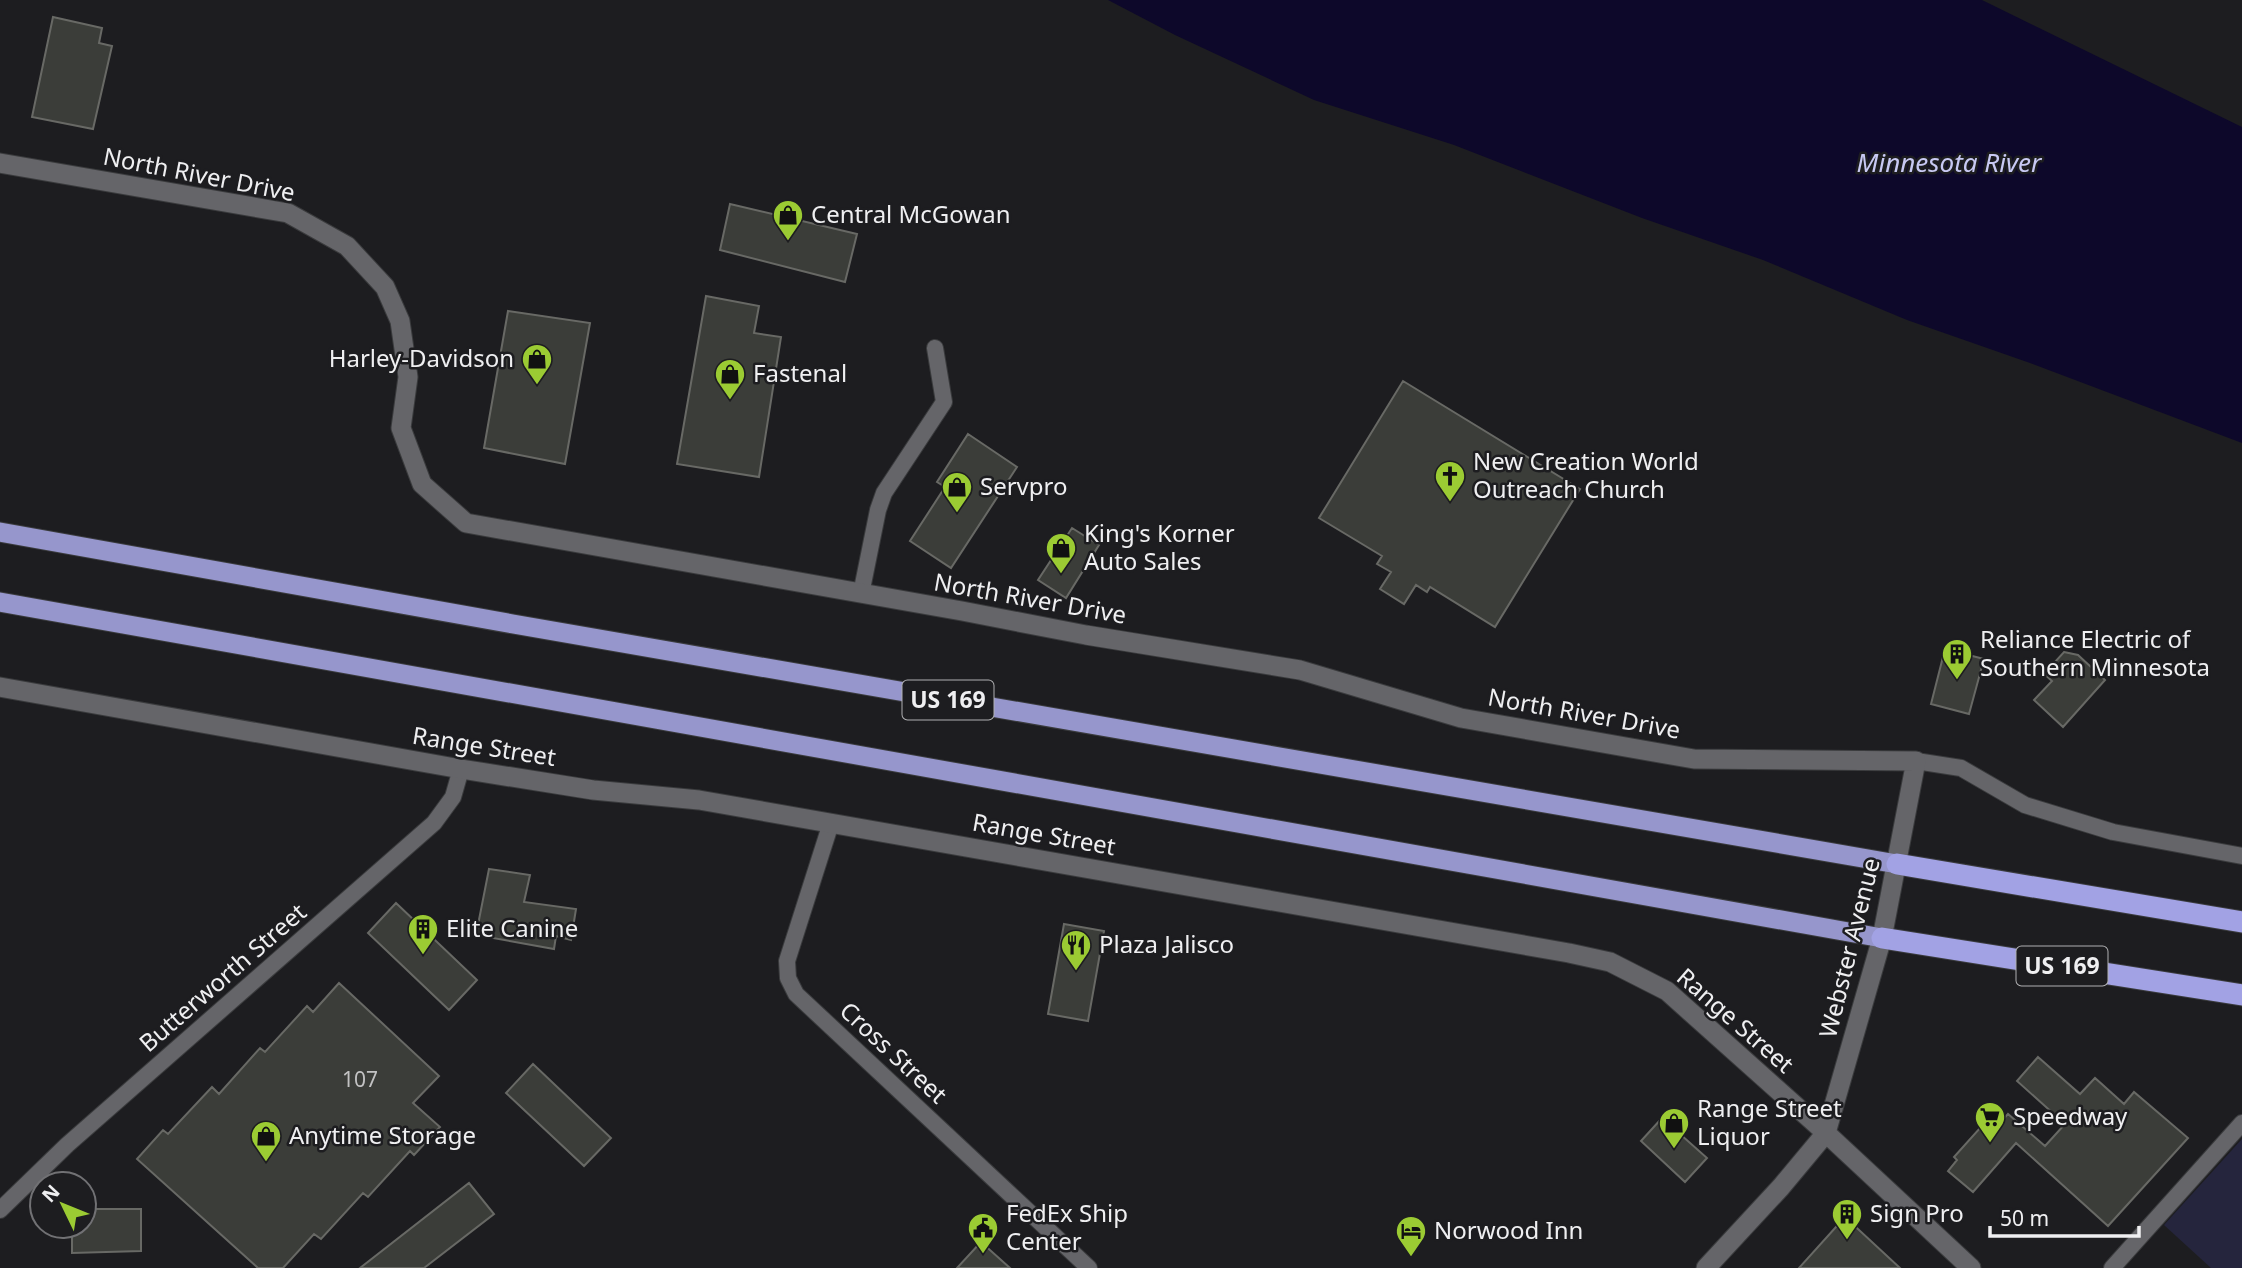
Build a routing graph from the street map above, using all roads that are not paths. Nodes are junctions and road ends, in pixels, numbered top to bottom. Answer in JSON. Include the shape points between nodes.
{"nodes":[{"id":1,"x":0,"y":163,"type":"edge"},
{"id":2,"x":934,"y":348,"type":"dead end"},
{"id":3,"x":0,"y":532,"type":"edge"},
{"id":4,"x":861,"y":594,"type":"junction"},
{"id":5,"x":0,"y":603,"type":"edge"},
{"id":6,"x":0,"y":687,"type":"edge"},
{"id":7,"x":1916,"y":761,"type":"junction"},
{"id":8,"x":461,"y":769,"type":"junction"},
{"id":9,"x":831,"y":823,"type":"junction"},
{"id":10,"x":2242,"y":856,"type":"edge"},
{"id":11,"x":1897,"y":864,"type":"junction"},
{"id":12,"x":2242,"y":922,"type":"edge"},
{"id":13,"x":1882,"y":938,"type":"junction"},
{"id":14,"x":2242,"y":995,"type":"edge"},
{"id":15,"x":2242,"y":1123,"type":"edge"},
{"id":16,"x":1826,"y":1133,"type":"junction"},
{"id":17,"x":0,"y":1210,"type":"edge"},
{"id":18,"x":1089,"y":1268,"type":"edge"},
{"id":19,"x":1706,"y":1268,"type":"edge"},
{"id":20,"x":1971,"y":1268,"type":"edge"},
{"id":21,"x":2112,"y":1268,"type":"edge"}],
"edges":[{"from":1,"to":4,"type":"street","name":"North River Drive","via":[[288,213],[347,246],[384,287],[400,321],[408,377],[401,428],[422,484],[466,523]]},
{"from":2,"to":4,"type":"street","via":[[944,401],[884,493]]},
{"from":3,"to":11,"type":"highway","number":"US 169"},
{"from":4,"to":7,"type":"street","name":"North River Drive","via":[[1300,670],[1461,718],[1694,759]]},
{"from":5,"to":13,"type":"highway","number":"US 169"},
{"from":6,"to":8,"type":"street","name":"Range Street"},
{"from":7,"to":10,"type":"street","name":"North River Drive","via":[[1961,768],[2025,805],[2113,832]]},
{"from":7,"to":11,"type":"street","name":"Webster Avenue"},
{"from":8,"to":9,"type":"street","name":"Range Street","via":[[593,790],[699,800]]},
{"from":8,"to":17,"type":"street","name":"Butterworth Street","via":[[453,797],[434,823],[67,1145]]},
{"from":9,"to":16,"type":"street","name":"Range Street","via":[[1610,962],[1667,991]]},
{"from":9,"to":18,"type":"street","name":"Cross Street","via":[[787,961],[788,978],[796,994]]},
{"from":11,"to":12,"type":"highway","number":"US 169"},
{"from":11,"to":13,"type":"street","name":"Webster Avenue"},
{"from":13,"to":14,"type":"highway","number":"US 169"},
{"from":13,"to":16,"type":"street","name":"Webster Avenue"},
{"from":15,"to":21,"type":"street"},
{"from":16,"to":19,"type":"street","name":"Webster Avenue"},
{"from":16,"to":20,"type":"street","name":"Range Street"}]}
